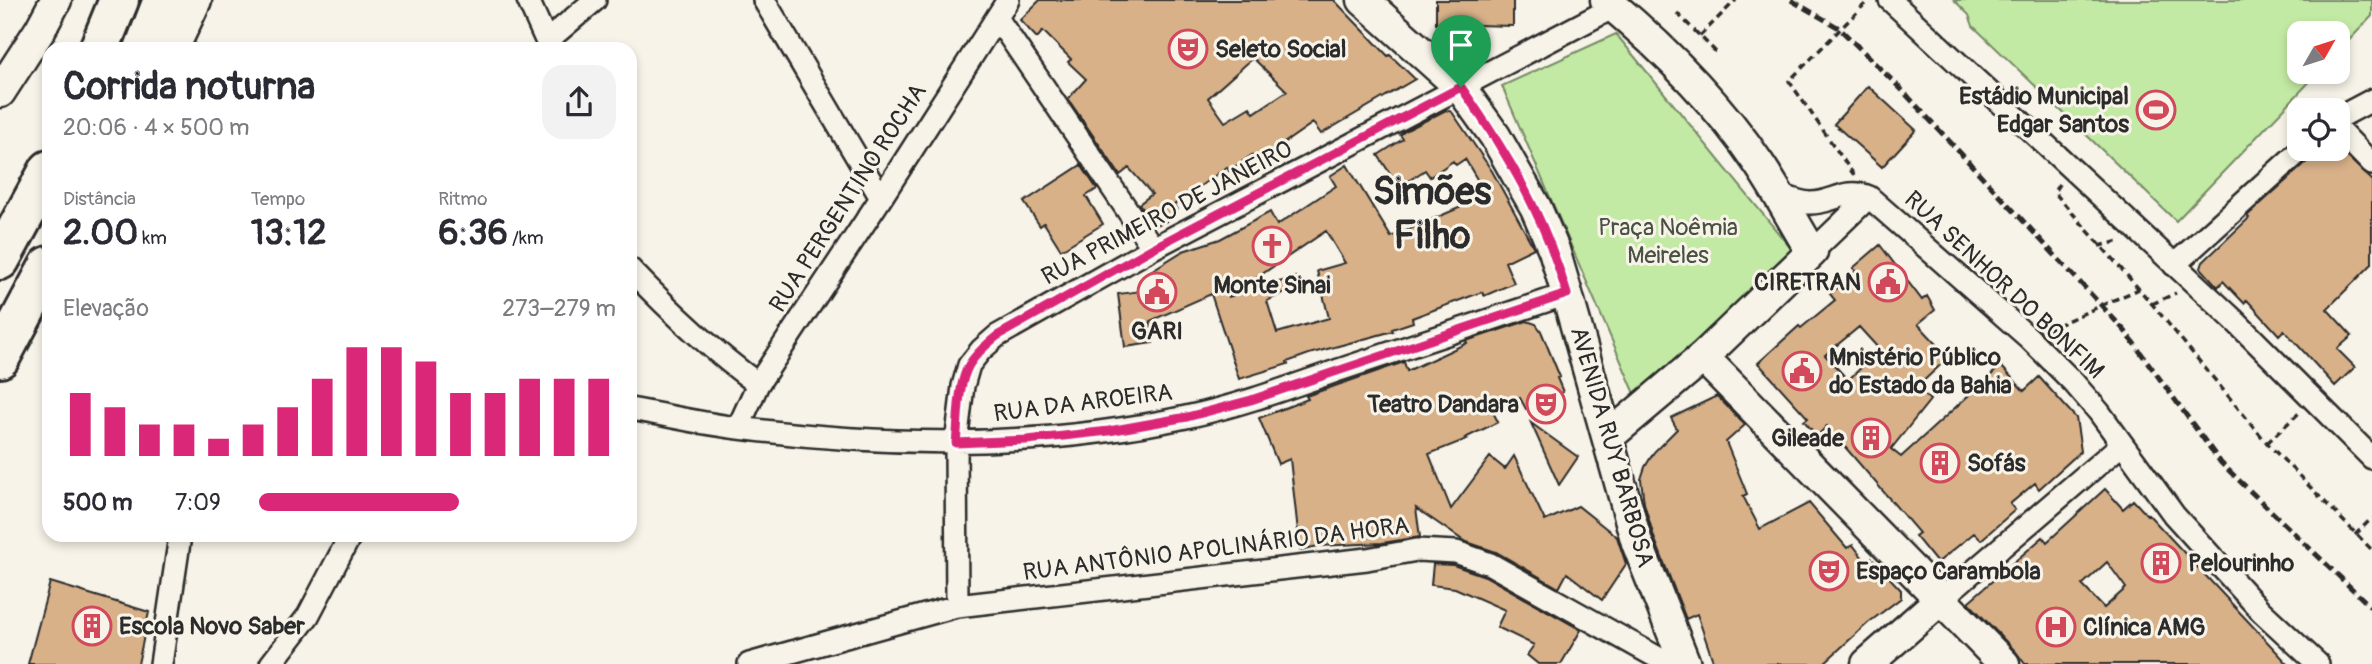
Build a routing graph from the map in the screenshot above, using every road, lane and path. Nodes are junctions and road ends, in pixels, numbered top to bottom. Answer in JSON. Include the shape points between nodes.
{"nodes":[{"id":1,"x":56,"y":0,"type":"edge"},
{"id":2,"x":119,"y":0,"type":"edge"},
{"id":3,"x":163,"y":0,"type":"edge"},
{"id":4,"x":196,"y":0,"type":"edge"},
{"id":5,"x":528,"y":0,"type":"edge"},
{"id":6,"x":595,"y":0,"type":"edge"},
{"id":7,"x":764,"y":0,"type":"edge"},
{"id":8,"x":1363,"y":0,"type":"edge"},
{"id":9,"x":1736,"y":0,"type":"edge"},
{"id":10,"x":1869,"y":0,"type":"edge"},
{"id":11,"x":1610,"y":3,"type":"edge"},
{"id":12,"x":1904,"y":5,"type":"edge"},
{"id":13,"x":1002,"y":9,"type":"edge"},
{"id":14,"x":1677,"y":13,"type":"dead end"},
{"id":15,"x":1700,"y":36,"type":"junction"},
{"id":16,"x":102,"y":42,"type":"edge"},
{"id":17,"x":147,"y":42,"type":"edge"},
{"id":18,"x":176,"y":42,"type":"edge"},
{"id":19,"x":548,"y":42,"type":"edge"},
{"id":20,"x":552,"y":42,"type":"edge"},
{"id":21,"x":1718,"y":54,"type":"dead end"},
{"id":22,"x":1461,"y":87,"type":"junction"},
{"id":23,"x":0,"y":92,"type":"edge"},
{"id":24,"x":2372,"y":100,"type":"edge"},
{"id":25,"x":2350,"y":112,"type":"edge"},
{"id":26,"x":2350,"y":141,"type":"edge"},
{"id":27,"x":2289,"y":161,"type":"edge"},
{"id":28,"x":2372,"y":164,"type":"edge"},
{"id":29,"x":2069,"y":167,"type":"junction"},
{"id":30,"x":42,"y":183,"type":"edge"},
{"id":31,"x":1776,"y":193,"type":"junction"},
{"id":32,"x":1870,"y":197,"type":"junction"},
{"id":33,"x":881,"y":198,"type":"junction"},
{"id":34,"x":1153,"y":248,"type":"junction"},
{"id":35,"x":1812,"y":251,"type":"junction"},
{"id":36,"x":0,"y":260,"type":"edge"},
{"id":37,"x":2174,"y":265,"type":"junction"},
{"id":38,"x":637,"y":276,"type":"edge"},
{"id":39,"x":42,"y":279,"type":"edge"},
{"id":40,"x":2139,"y":289,"type":"junction"},
{"id":41,"x":1567,"y":294,"type":"junction"},
{"id":42,"x":2029,"y":338,"type":"junction"},
{"id":43,"x":1703,"y":357,"type":"junction"},
{"id":44,"x":0,"y":358,"type":"edge"},
{"id":45,"x":758,"y":384,"type":"junction"},
{"id":46,"x":2313,"y":400,"type":"junction"},
{"id":47,"x":637,"y":409,"type":"edge"},
{"id":48,"x":738,"y":428,"type":"junction"},
{"id":49,"x":1608,"y":437,"type":"junction"},
{"id":50,"x":956,"y":443,"type":"junction"},
{"id":51,"x":2267,"y":443,"type":"junction"},
{"id":52,"x":2122,"y":444,"type":"junction"},
{"id":53,"x":2372,"y":458,"type":"edge"},
{"id":54,"x":2372,"y":518,"type":"edge"},
{"id":55,"x":2355,"y":535,"type":"junction"},
{"id":56,"x":179,"y":542,"type":"edge"},
{"id":57,"x":347,"y":542,"type":"edge"},
{"id":58,"x":2372,"y":550,"type":"edge"},
{"id":59,"x":1941,"y":599,"type":"junction"},
{"id":60,"x":957,"y":606,"type":"junction"},
{"id":61,"x":161,"y":664,"type":"edge"},
{"id":62,"x":271,"y":664,"type":"edge"},
{"id":63,"x":749,"y":664,"type":"edge"},
{"id":64,"x":1669,"y":664,"type":"edge"},
{"id":65,"x":1685,"y":664,"type":"edge"},
{"id":66,"x":1867,"y":664,"type":"edge"},
{"id":67,"x":2004,"y":664,"type":"edge"},
{"id":68,"x":2318,"y":664,"type":"edge"}],
"edges":[{"from":1,"to":23,"type":"main road"},
{"from":2,"to":16,"type":"highway"},
{"from":3,"to":17,"type":"highway"},
{"from":4,"to":18,"type":"main road"},
{"from":5,"to":19,"type":"street"},
{"from":6,"to":20,"type":"street"},
{"from":7,"to":33,"type":"street"},
{"from":8,"to":22,"type":"main road","name":"AVENIDA RUY BARBOSA"},
{"from":9,"to":15,"type":"path"},
{"from":10,"to":32,"type":"path","via":[[1789,81]]},
{"from":11,"to":22,"type":"street","name":"RUA PRIMEIRO DE JANEIRO"},
{"from":11,"to":31,"type":"main road","via":[[1720,113]]},
{"from":12,"to":29,"type":"street"},
{"from":13,"to":33,"type":"street","name":"RUA PERGENTINO ROCHA"},
{"from":13,"to":34,"type":"street"},
{"from":14,"to":15,"type":"path"},
{"from":15,"to":21,"type":"path"},
{"from":22,"to":34,"type":"street","name":"RUA PRIMEIRO DE JANEIRO"},
{"from":22,"to":41,"type":"main road","name":"AVENIDA RUY BARBOSA","via":[[1531,199]]},
{"from":24,"to":25,"type":"street"},
{"from":26,"to":28,"type":"street"},
{"from":27,"to":37,"type":"street"},
{"from":29,"to":37,"type":"street"},
{"from":29,"to":40,"type":"path","via":[[2054,192]]},
{"from":30,"to":36,"type":"highway"},
{"from":31,"to":32,"type":"street","via":[[1812,204],[1856,192]]},
{"from":31,"to":35,"type":"main road"},
{"from":32,"to":35,"type":"street","name":"RUA SENHOR DO BONFIM"},
{"from":32,"to":42,"type":"street","name":"RUA SENHOR DO BONFIM"},
{"from":33,"to":45,"type":"street","name":"RUA PERGENTINO ROCHA"},
{"from":34,"to":50,"type":"street","name":"RUA PRIMEIRO DE JANEIRO","via":[[981,349],[969,365],[963,386]]},
{"from":35,"to":43,"type":"main road"},
{"from":37,"to":46,"type":"street"},
{"from":38,"to":45,"type":"street","via":[[680,321]]},
{"from":39,"to":44,"type":"highway"},
{"from":40,"to":42,"type":"path"},
{"from":40,"to":51,"type":"path"},
{"from":41,"to":49,"type":"main road","name":"AVENIDA RUY BARBOSA"},
{"from":41,"to":50,"type":"street","name":"RUA DA AROEIRA","via":[[1251,400],[1187,417],[1109,431]]},
{"from":42,"to":52,"type":"street","name":"RUA SENHOR DO BONFIM","via":[[2073,382]]},
{"from":43,"to":49,"type":"main road"},
{"from":43,"to":59,"type":"main road"},
{"from":45,"to":48,"type":"street","name":"RUA PERGENTINO ROCHA"},
{"from":46,"to":51,"type":"path"},
{"from":46,"to":53,"type":"street"},
{"from":47,"to":48,"type":"street","name":"RUA DA AROEIRA"},
{"from":48,"to":50,"type":"street","name":"RUA DA AROEIRA"},
{"from":49,"to":65,"type":"main road","name":"AVENIDA RUY BARBOSA","via":[[1637,543]]},
{"from":50,"to":60,"type":"street","name":"RUA PRIMEIRO DE JANEIRO"},
{"from":51,"to":55,"type":"path"},
{"from":52,"to":59,"type":"street"},
{"from":52,"to":68,"type":"street","name":"RUA SENHOR DO BONFIM","via":[[2214,561]]},
{"from":54,"to":55,"type":"path"},
{"from":55,"to":58,"type":"path"},
{"from":56,"to":61,"type":"street"},
{"from":57,"to":62,"type":"street","via":[[308,616]]},
{"from":59,"to":66,"type":"main road"},
{"from":59,"to":67,"type":"main road"},
{"from":60,"to":63,"type":"street","name":"RUA ANTÔNIO APOLINÁRIO DA HORA"},
{"from":60,"to":64,"type":"street","name":"RUA ANTÔNIO APOLINÁRIO DA HORA","via":[[1417,551],[1456,552],[1490,564]]}]}
